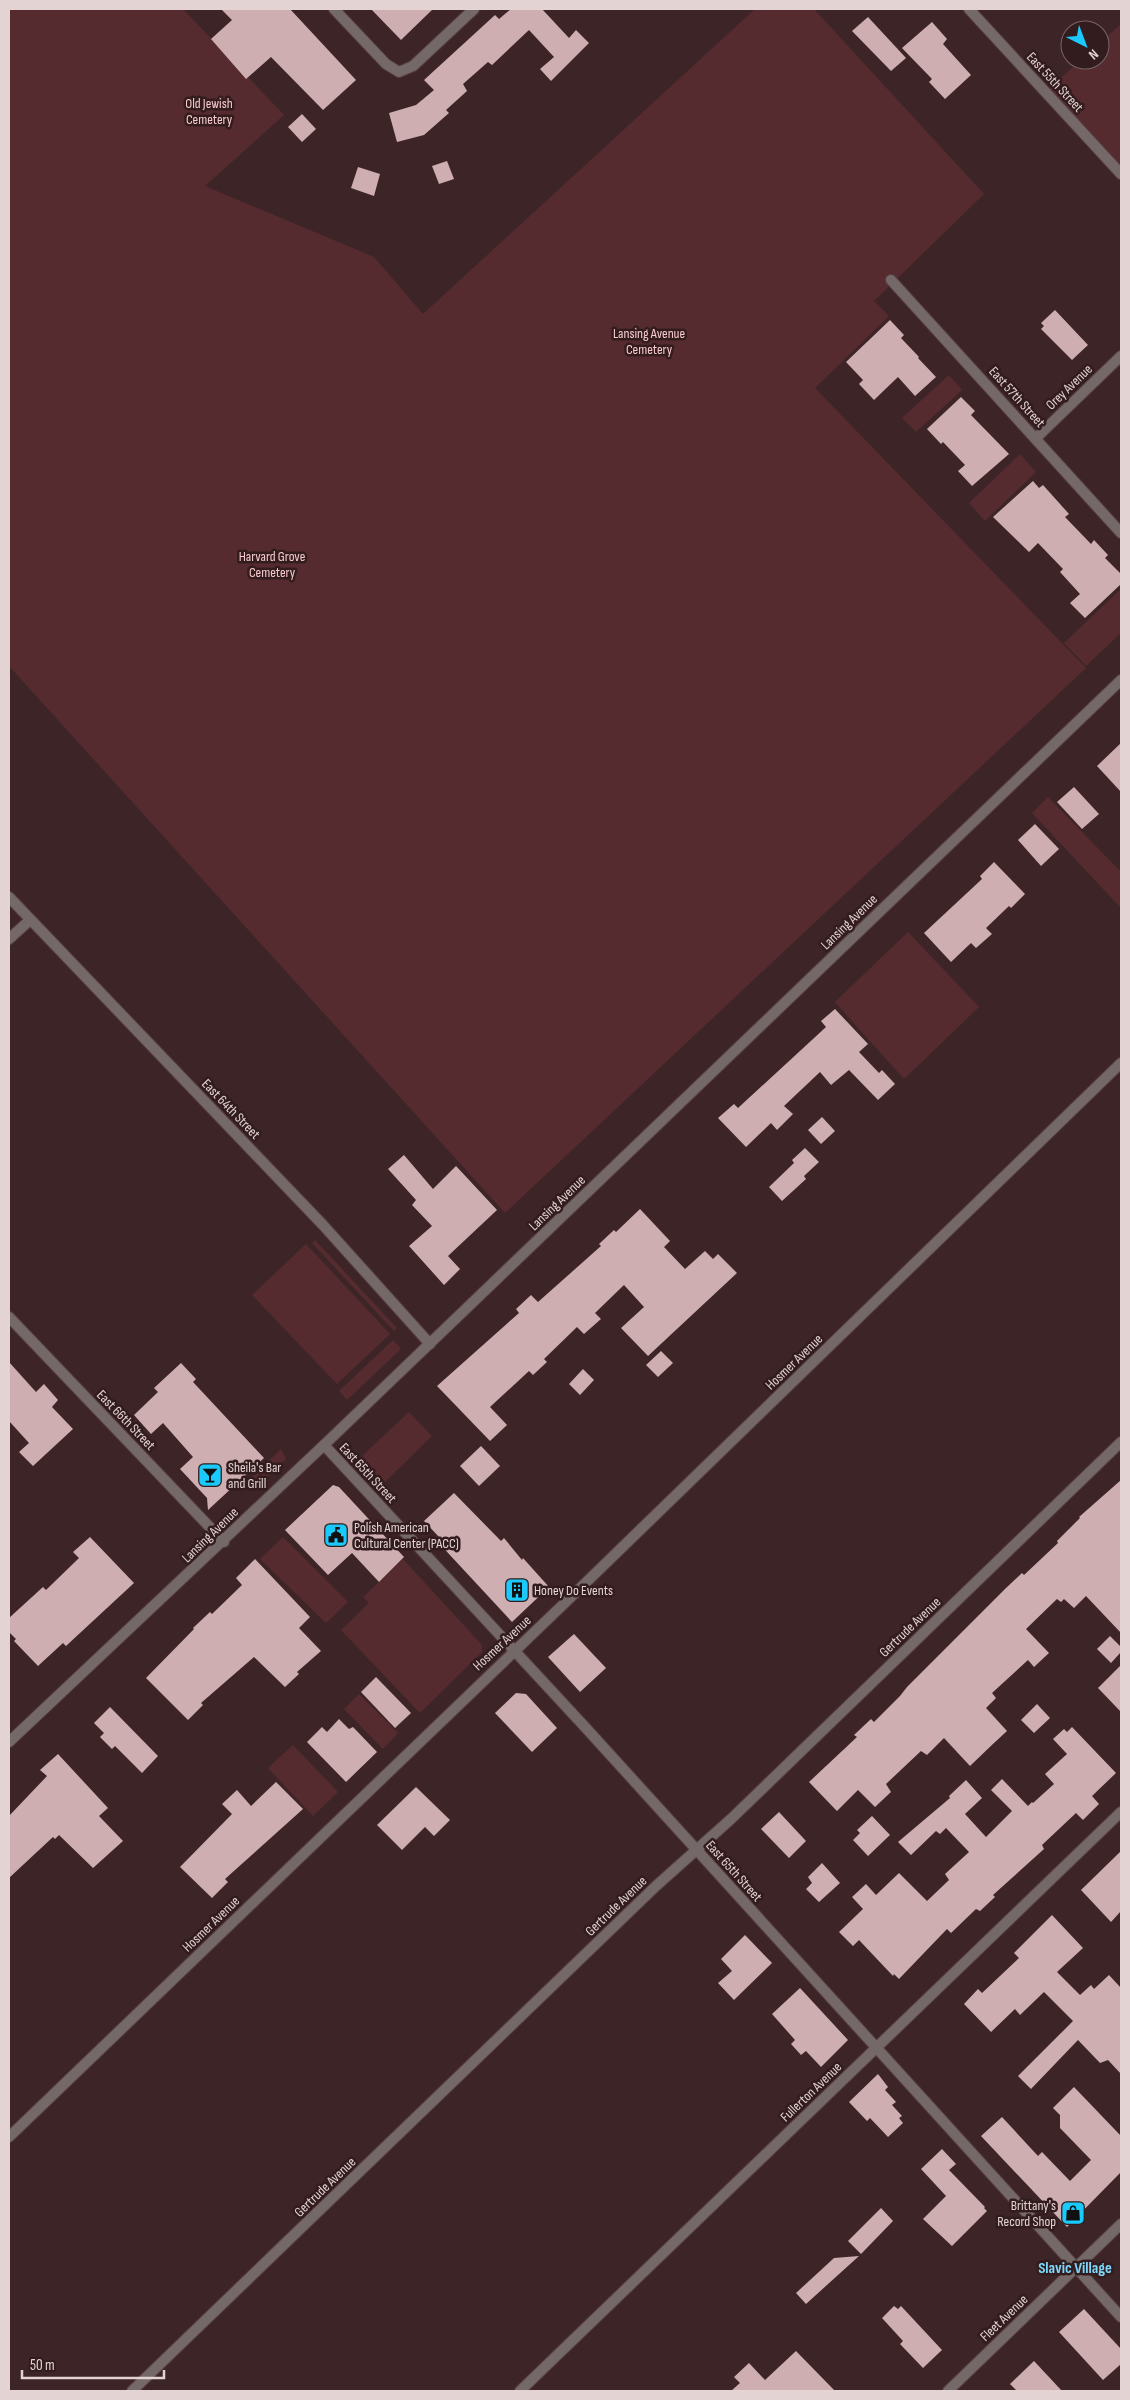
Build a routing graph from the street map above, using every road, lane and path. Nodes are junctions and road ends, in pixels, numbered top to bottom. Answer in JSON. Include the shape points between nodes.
{"nodes":[{"id":1,"x":334,"y":9,"type":"edge"},
{"id":2,"x":474,"y":9,"type":"edge"},
{"id":3,"x":969,"y":9,"type":"edge"},
{"id":4,"x":1121,"y":174,"type":"edge"},
{"id":5,"x":891,"y":280,"type":"dead end"},
{"id":6,"x":1121,"y":356,"type":"edge"},
{"id":7,"x":1036,"y":438,"type":"junction"},
{"id":8,"x":1121,"y":533,"type":"edge"},
{"id":9,"x":1121,"y":680,"type":"edge"},
{"id":10,"x":9,"y":897,"type":"edge"},
{"id":11,"x":30,"y":920,"type":"junction"},
{"id":12,"x":9,"y":939,"type":"edge"},
{"id":13,"x":1121,"y":1063,"type":"edge"},
{"id":14,"x":11,"y":1324,"type":"edge"},
{"id":15,"x":430,"y":1344,"type":"junction"},
{"id":16,"x":1121,"y":1442,"type":"edge"},
{"id":17,"x":324,"y":1445,"type":"junction"},
{"id":18,"x":224,"y":1542,"type":"junction"},
{"id":19,"x":513,"y":1652,"type":"junction"},
{"id":20,"x":9,"y":1742,"type":"edge"},
{"id":21,"x":1121,"y":1812,"type":"edge"},
{"id":22,"x":697,"y":1851,"type":"junction"},
{"id":23,"x":876,"y":2049,"type":"junction"},
{"id":24,"x":9,"y":2137,"type":"edge"},
{"id":25,"x":1121,"y":2224,"type":"edge"},
{"id":26,"x":1076,"y":2267,"type":"junction"},
{"id":27,"x":1121,"y":2317,"type":"edge"},
{"id":28,"x":132,"y":2391,"type":"edge"},
{"id":29,"x":520,"y":2391,"type":"edge"},
{"id":30,"x":948,"y":2391,"type":"edge"}],
"edges":[{"from":1,"to":2,"type":"street","via":[[386,64],[399,72],[413,66]]},
{"from":3,"to":4,"type":"street","name":"East 55th Street"},
{"from":5,"to":7,"type":"street","name":"East 57th Street"},
{"from":6,"to":7,"type":"street","name":"Orey Avenue"},
{"from":7,"to":8,"type":"street","name":"East 57th Street"},
{"from":9,"to":15,"type":"street","name":"Lansing Avenue"},
{"from":10,"to":11,"type":"street","name":"East 64th Street"},
{"from":11,"to":12,"type":"street"},
{"from":11,"to":15,"type":"street","name":"East 64th Street","via":[[323,1225]]},
{"from":13,"to":19,"type":"street","name":"Hosmer Avenue"},
{"from":14,"to":18,"type":"street","name":"East 66th Street"},
{"from":15,"to":17,"type":"street","name":"Lansing Avenue"},
{"from":16,"to":22,"type":"street","name":"Gertrude Avenue"},
{"from":17,"to":18,"type":"street","name":"Lansing Avenue"},
{"from":17,"to":19,"type":"street","name":"East 65th Street"},
{"from":18,"to":20,"type":"street","name":"Lansing Avenue"},
{"from":19,"to":22,"type":"street","name":"East 65th Street"},
{"from":19,"to":24,"type":"street","name":"Hosmer Avenue"},
{"from":21,"to":23,"type":"street","name":"Fullerton Avenue"},
{"from":22,"to":23,"type":"street","name":"East 65th Street"},
{"from":22,"to":28,"type":"street","name":"Gertrude Avenue","via":[[642,1900]]},
{"from":23,"to":26,"type":"street","name":"East 65th Street"},
{"from":23,"to":29,"type":"street","name":"Fullerton Avenue"},
{"from":25,"to":26,"type":"street","name":"Fleet Avenue"},
{"from":26,"to":27,"type":"street","name":"East 65th Street"},
{"from":26,"to":30,"type":"street","name":"Fleet Avenue"}]}
